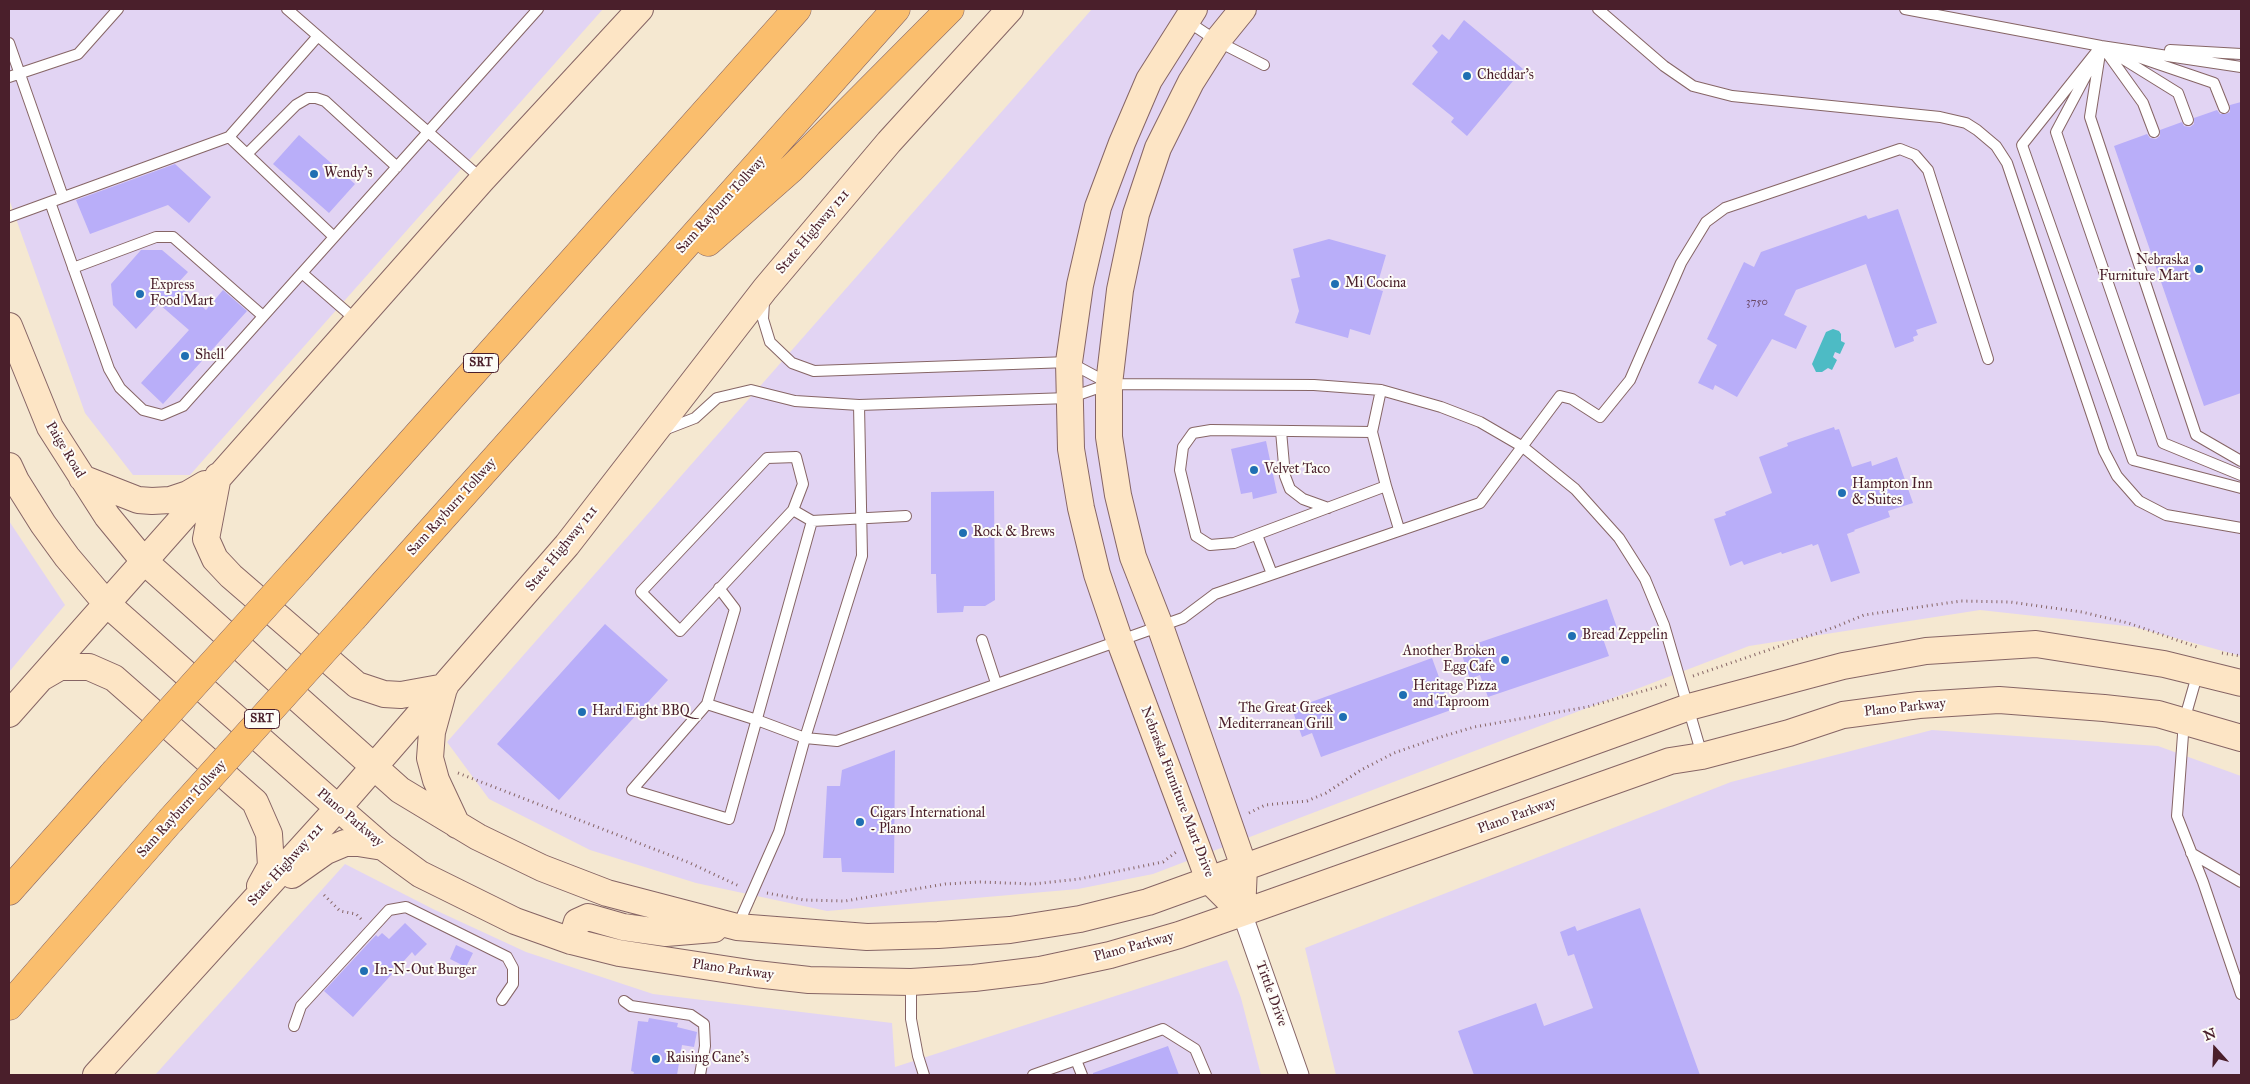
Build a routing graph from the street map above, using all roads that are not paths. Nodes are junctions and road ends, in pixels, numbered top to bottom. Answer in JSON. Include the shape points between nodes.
{"nodes":[{"id":1,"x":118,"y":9,"type":"edge"},
{"id":2,"x":287,"y":9,"type":"edge"},
{"id":3,"x":538,"y":9,"type":"edge"},
{"id":4,"x":797,"y":9,"type":"edge"},
{"id":5,"x":896,"y":9,"type":"edge"},
{"id":6,"x":950,"y":9,"type":"edge"},
{"id":7,"x":1010,"y":9,"type":"edge"},
{"id":8,"x":1242,"y":9,"type":"edge"},
{"id":9,"x":1598,"y":9,"type":"edge"},
{"id":10,"x":1905,"y":9,"type":"edge"},
{"id":11,"x":634,"y":11,"type":"edge"},
{"id":12,"x":1190,"y":15,"type":"edge"},
{"id":13,"x":318,"y":36,"type":"junction"},
{"id":14,"x":1217,"y":41,"type":"junction"},
{"id":15,"x":9,"y":43,"type":"edge"},
{"id":16,"x":2102,"y":46,"type":"junction"},
{"id":17,"x":2241,"y":54,"type":"edge"},
{"id":18,"x":1264,"y":66,"type":"dead end"},
{"id":19,"x":2241,"y":66,"type":"edge"},
{"id":20,"x":14,"y":75,"type":"edge"},
{"id":21,"x":2224,"y":108,"type":"dead end"},
{"id":22,"x":2188,"y":120,"type":"dead end"},
{"id":23,"x":428,"y":131,"type":"junction"},
{"id":24,"x":2154,"y":132,"type":"dead end"},
{"id":25,"x":229,"y":136,"type":"junction"},
{"id":26,"x":247,"y":154,"type":"junction"},
{"id":27,"x":397,"y":167,"type":"junction"},
{"id":28,"x":482,"y":180,"type":"junction"},
{"id":29,"x":63,"y":197,"type":"junction"},
{"id":30,"x":50,"y":202,"type":"junction"},
{"id":31,"x":9,"y":217,"type":"edge"},
{"id":32,"x":334,"y":237,"type":"junction"},
{"id":33,"x":73,"y":268,"type":"junction"},
{"id":34,"x":302,"y":273,"type":"junction"},
{"id":35,"x":765,"y":289,"type":"junction"},
{"id":36,"x":263,"y":316,"type":"junction"},
{"id":37,"x":618,"y":320,"type":"junction"},
{"id":38,"x":358,"y":321,"type":"junction"},
{"id":39,"x":9,"y":326,"type":"edge"},
{"id":40,"x":1988,"y":359,"type":"dead end"},
{"id":41,"x":1069,"y":362,"type":"junction"},
{"id":42,"x":1109,"y":384,"type":"junction"},
{"id":43,"x":1381,"y":390,"type":"junction"},
{"id":44,"x":1069,"y":398,"type":"junction"},
{"id":45,"x":859,"y":405,"type":"junction"},
{"id":46,"x":1281,"y":431,"type":"junction"},
{"id":47,"x":1372,"y":432,"type":"junction"},
{"id":48,"x":654,"y":434,"type":"junction"},
{"id":49,"x":1523,"y":447,"type":"junction"},
{"id":50,"x":2241,"y":461,"type":"edge"},
{"id":51,"x":9,"y":466,"type":"edge"},
{"id":52,"x":218,"y":475,"type":"junction"},
{"id":53,"x":2241,"y":475,"type":"edge"},
{"id":54,"x":82,"y":478,"type":"junction"},
{"id":55,"x":1386,"y":486,"type":"junction"},
{"id":56,"x":2241,"y":488,"type":"edge"},
{"id":57,"x":1328,"y":508,"type":"junction"},
{"id":58,"x":793,"y":510,"type":"junction"},
{"id":59,"x":906,"y":516,"type":"dead end"},
{"id":60,"x":862,"y":518,"type":"junction"},
{"id":61,"x":812,"y":521,"type":"junction"},
{"id":62,"x":2241,"y":528,"type":"edge"},
{"id":63,"x":1399,"y":529,"type":"junction"},
{"id":64,"x":1257,"y":535,"type":"junction"},
{"id":65,"x":144,"y":561,"type":"junction"},
{"id":66,"x":1272,"y":574,"type":"junction"},
{"id":67,"x":719,"y":588,"type":"junction"},
{"id":68,"x":106,"y":603,"type":"junction"},
{"id":69,"x":1160,"y":626,"type":"junction"},
{"id":70,"x":982,"y":640,"type":"dead end"},
{"id":71,"x":1120,"y":640,"type":"junction"},
{"id":72,"x":2199,"y":659,"type":"junction"},
{"id":73,"x":38,"y":679,"type":"junction"},
{"id":74,"x":996,"y":683,"type":"junction"},
{"id":75,"x":2241,"y":684,"type":"edge"},
{"id":76,"x":445,"y":687,"type":"junction"},
{"id":77,"x":707,"y":704,"type":"junction"},
{"id":78,"x":1689,"y":707,"type":"junction"},
{"id":79,"x":9,"y":714,"type":"edge"},
{"id":80,"x":757,"y":720,"type":"junction"},
{"id":81,"x":2184,"y":721,"type":"junction"},
{"id":82,"x":805,"y":738,"type":"junction"},
{"id":83,"x":2241,"y":738,"type":"edge"},
{"id":84,"x":1702,"y":756,"type":"junction"},
{"id":85,"x":374,"y":768,"type":"junction"},
{"id":86,"x":338,"y":808,"type":"junction"},
{"id":87,"x":457,"y":825,"type":"junction"},
{"id":88,"x":383,"y":847,"type":"junction"},
{"id":89,"x":2191,"y":853,"type":"junction"},
{"id":90,"x":1244,"y":867,"type":"junction"},
{"id":91,"x":1209,"y":880,"type":"junction"},
{"id":92,"x":2241,"y":882,"type":"edge"},
{"id":93,"x":9,"y":891,"type":"edge"},
{"id":94,"x":247,"y":908,"type":"junction"},
{"id":95,"x":1242,"y":913,"type":"junction"},
{"id":96,"x":737,"y":927,"type":"junction"},
{"id":97,"x":571,"y":942,"type":"junction"},
{"id":98,"x":910,"y":982,"type":"junction"},
{"id":99,"x":2241,"y":994,"type":"edge"},
{"id":100,"x":502,"y":1000,"type":"dead end"},
{"id":101,"x":624,"y":1001,"type":"dead end"},
{"id":102,"x":9,"y":1006,"type":"edge"},
{"id":103,"x":294,"y":1026,"type":"dead end"},
{"id":104,"x":1076,"y":1060,"type":"junction"},
{"id":105,"x":1040,"y":1074,"type":"edge"},
{"id":106,"x":96,"y":1075,"type":"edge"},
{"id":107,"x":700,"y":1075,"type":"edge"},
{"id":108,"x":924,"y":1075,"type":"edge"},
{"id":109,"x":1082,"y":1075,"type":"edge"},
{"id":110,"x":1206,"y":1075,"type":"edge"},
{"id":111,"x":1299,"y":1075,"type":"edge"}],
"edges":[{"from":1,"to":20,"type":"lane","via":[[78,54]]},
{"from":2,"to":13,"type":"lane"},
{"from":3,"to":23,"type":"lane"},
{"from":4,"to":93,"type":"highway","number":"SRT","bridge":true},
{"from":5,"to":37,"type":"highway","name":"Sam Rayburn Tollway","number":"SRT"},
{"from":6,"to":37,"type":"highway","via":[[792,168]]},
{"from":7,"to":35,"type":"main road","name":"State Highway 121","via":[[889,142]]},
{"from":8,"to":14,"type":"main road"},
{"from":9,"to":62,"type":"lane","via":[[1664,66],[1693,86],[1732,96],[1940,117],[1966,123],[1977,130],[1996,146],[2007,163],[2104,452],[2117,476],[2139,500],[2166,515]]},
{"from":10,"to":16,"type":"lane"},
{"from":11,"to":28,"type":"main road"},
{"from":12,"to":14,"type":"lane"},
{"from":12,"to":41,"type":"main road","name":"Nebraska Furniture Mart Drive","via":[[1149,80],[1098,207],[1080,285]]},
{"from":13,"to":23,"type":"lane"},
{"from":13,"to":25,"type":"lane"},
{"from":14,"to":18,"type":"lane"},
{"from":14,"to":42,"type":"main road","via":[[1191,82],[1158,148],[1136,214],[1120,290]]},
{"from":15,"to":20,"type":"lane"},
{"from":16,"to":17,"type":"lane"},
{"from":16,"to":19,"type":"lane"},
{"from":16,"to":21,"type":"lane","via":[[2214,82]]},
{"from":16,"to":22,"type":"lane","via":[[2178,93]]},
{"from":16,"to":24,"type":"lane","via":[[2143,103]]},
{"from":16,"to":50,"type":"lane","via":[[2090,117],[2196,435]]},
{"from":16,"to":53,"type":"lane","via":[[2056,132],[2163,443]]},
{"from":16,"to":56,"type":"lane","via":[[2022,145],[2132,460]]},
{"from":20,"to":29,"type":"lane"},
{"from":23,"to":27,"type":"lane"},
{"from":23,"to":28,"type":"lane"},
{"from":25,"to":26,"type":"lane"},
{"from":25,"to":29,"type":"lane"},
{"from":26,"to":27,"type":"lane","via":[[296,105],[308,98],[316,98],[325,102]]},
{"from":26,"to":32,"type":"lane"},
{"from":27,"to":32,"type":"lane"},
{"from":28,"to":38,"type":"main road"},
{"from":29,"to":30,"type":"lane"},
{"from":30,"to":31,"type":"lane"},
{"from":30,"to":33,"type":"lane"},
{"from":32,"to":34,"type":"lane"},
{"from":33,"to":36,"type":"lane","via":[[156,236],[173,237]]},
{"from":33,"to":36,"type":"lane","via":[[109,368],[120,388],[143,410],[162,415],[183,406]]},
{"from":34,"to":36,"type":"lane"},
{"from":34,"to":38,"type":"lane"},
{"from":35,"to":41,"type":"lane","via":[[762,320],[770,342],[792,363],[814,371]]},
{"from":35,"to":48,"type":"main road","name":"State Highway 121"},
{"from":37,"to":102,"type":"highway","name":"Sam Rayburn Tollway","number":"SRT","bridge":true},
{"from":38,"to":52,"type":"main road"},
{"from":39,"to":54,"type":"main road","name":"Paige Road","via":[[50,427]]},
{"from":40,"to":49,"type":"lane","via":[[1928,170],[1915,155],[1900,149],[1725,208],[1706,222],[1681,263],[1630,380],[1600,417],[1572,399],[1560,396]]},
{"from":41,"to":42,"type":"lane"},
{"from":41,"to":44,"type":"main road","name":"Nebraska Furniture Mart Drive"},
{"from":42,"to":43,"type":"lane","via":[[1314,385]]},
{"from":42,"to":44,"type":"lane"},
{"from":42,"to":69,"type":"main road","via":[[1109,437],[1118,495],[1133,557]]},
{"from":43,"to":47,"type":"lane"},
{"from":43,"to":49,"type":"lane","via":[[1480,422]]},
{"from":44,"to":45,"type":"lane"},
{"from":44,"to":71,"type":"main road","name":"Nebraska Furniture Mart Drive","via":[[1071,449],[1081,508],[1097,574]]},
{"from":45,"to":48,"type":"lane","via":[[795,401],[751,390],[717,398],[695,418]]},
{"from":45,"to":60,"type":"lane"},
{"from":46,"to":47,"type":"lane"},
{"from":46,"to":57,"type":"lane","via":[[1285,476],[1290,489],[1303,499]]},
{"from":46,"to":64,"type":"lane","via":[[1211,430],[1193,433],[1183,447],[1180,470],[1196,536],[1210,545],[1234,543]]},
{"from":47,"to":55,"type":"lane"},
{"from":48,"to":76,"type":"main road","name":"State Highway 121","via":[[567,545]]},
{"from":49,"to":63,"type":"lane","via":[[1480,503]]},
{"from":49,"to":78,"type":"lane","via":[[1575,489],[1620,538],[1645,578],[1664,625]]},
{"from":51,"to":68,"type":"main road","via":[[66,557]]},
{"from":52,"to":54,"type":"main road","via":[[188,494],[152,501],[138,500]]},
{"from":52,"to":65,"type":"main road"},
{"from":52,"to":76,"type":"main road","via":[[206,539],[215,559],[231,576],[357,685],[384,694],[401,695]]},
{"from":54,"to":65,"type":"main road","name":"Paige Road","via":[[107,516]]},
{"from":55,"to":57,"type":"lane"},
{"from":55,"to":63,"type":"lane"},
{"from":57,"to":64,"type":"lane"},
{"from":58,"to":61,"type":"lane"},
{"from":58,"to":67,"type":"lane"},
{"from":58,"to":67,"type":"lane","via":[[803,484],[796,457],[767,458],[640,592],[680,631]]},
{"from":59,"to":60,"type":"lane"},
{"from":60,"to":61,"type":"lane"},
{"from":60,"to":82,"type":"lane","via":[[862,556]]},
{"from":61,"to":80,"type":"lane"},
{"from":63,"to":66,"type":"lane"},
{"from":64,"to":66,"type":"lane"},
{"from":65,"to":68,"type":"main road"},
{"from":65,"to":85,"type":"main road"},
{"from":66,"to":69,"type":"lane","via":[[1215,594],[1183,618]]},
{"from":67,"to":77,"type":"lane","via":[[735,609]]},
{"from":68,"to":73,"type":"main road"},
{"from":68,"to":86,"type":"main road","name":"Plano Parkway"},
{"from":69,"to":71,"type":"lane"},
{"from":69,"to":90,"type":"main road"},
{"from":70,"to":74,"type":"lane"},
{"from":71,"to":74,"type":"lane"},
{"from":71,"to":91,"type":"main road","name":"Nebraska Furniture Mart Drive"},
{"from":72,"to":75,"type":"main road"},
{"from":72,"to":78,"type":"main road","via":[[2164,664],[2036,644],[1926,651],[1856,663]]},
{"from":72,"to":81,"type":"lane"},
{"from":73,"to":79,"type":"main road"},
{"from":73,"to":94,"type":"main road","via":[[60,667],[90,667],[114,678],[255,802],[269,834],[271,866]]},
{"from":74,"to":82,"type":"lane","via":[[837,741]]},
{"from":76,"to":85,"type":"main road","name":"State Highway 121"},
{"from":76,"to":87,"type":"main road","via":[[432,732],[430,758],[436,780]]},
{"from":77,"to":80,"type":"lane"},
{"from":77,"to":80,"type":"lane","via":[[632,790],[729,819]]},
{"from":78,"to":84,"type":"lane"},
{"from":78,"to":90,"type":"main road"},
{"from":80,"to":82,"type":"lane"},
{"from":81,"to":83,"type":"main road","name":"Plano Parkway"},
{"from":81,"to":84,"type":"main road","name":"Plano Parkway","via":[[2158,714],[1999,700],[1927,705],[1843,715]]},
{"from":81,"to":89,"type":"lane","via":[[2177,816]]},
{"from":82,"to":96,"type":"lane","via":[[779,832]]},
{"from":84,"to":95,"type":"main road","name":"Plano Parkway","via":[[1670,761]]},
{"from":85,"to":86,"type":"main road","name":"State Highway 121"},
{"from":85,"to":87,"type":"main road","via":[[405,794]]},
{"from":86,"to":88,"type":"main road","name":"Plano Parkway"},
{"from":86,"to":94,"type":"main road","name":"State Highway 121"},
{"from":87,"to":96,"type":"main road","via":[[542,868],[607,893]]},
{"from":88,"to":94,"type":"main road","via":[[345,843],[326,851]]},
{"from":88,"to":97,"type":"main road","name":"Plano Parkway","via":[[420,874],[454,892],[515,921]]},
{"from":89,"to":92,"type":"lane"},
{"from":89,"to":99,"type":"lane"},
{"from":90,"to":91,"type":"main road"},
{"from":90,"to":95,"type":"main road"},
{"from":91,"to":95,"type":"main road","name":"Nebraska Furniture Mart Drive"},
{"from":91,"to":96,"type":"main road","via":[[1148,902],[1080,919],[1010,930],[867,937]]},
{"from":94,"to":106,"type":"main road","name":"State Highway 121"},
{"from":95,"to":98,"type":"main road","name":"Plano Parkway","via":[[1110,955],[1040,970]]},
{"from":95,"to":111,"type":"street","name":"Tittle Drive"},
{"from":96,"to":97,"type":"main road","via":[[666,933],[588,918],[577,922]]},
{"from":97,"to":98,"type":"main road","name":"Plano Parkway","via":[[619,953],[765,975],[847,982]]},
{"from":98,"to":108,"type":"lane","via":[[912,1019]]},
{"from":100,"to":103,"type":"lane","via":[[513,984],[513,968],[507,957],[406,908],[389,910],[301,1006]]},
{"from":101,"to":107,"type":"lane","via":[[631,1006],[691,1015],[704,1024],[705,1046]]},
{"from":104,"to":105,"type":"lane"},
{"from":104,"to":109,"type":"lane"},
{"from":104,"to":110,"type":"lane","via":[[1163,1029],[1196,1049]]}]}
